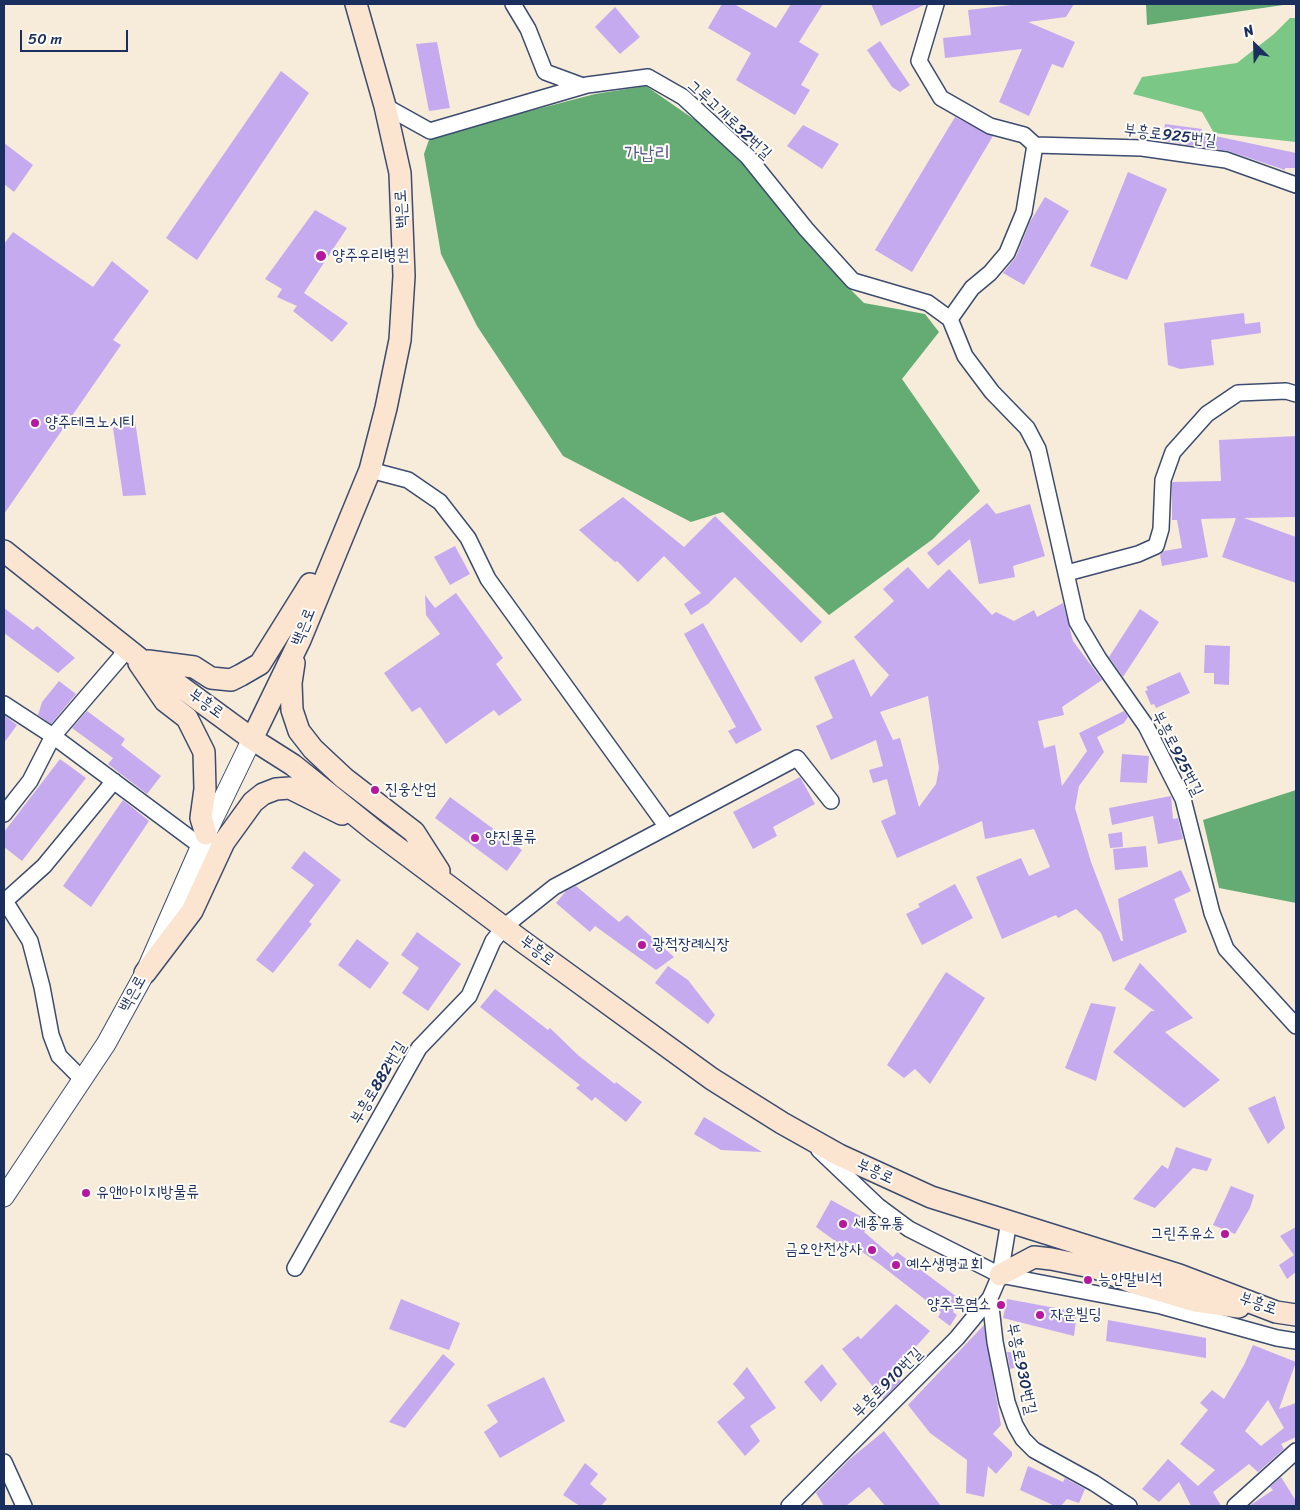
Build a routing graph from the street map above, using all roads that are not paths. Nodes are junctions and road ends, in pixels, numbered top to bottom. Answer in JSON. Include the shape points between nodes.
{"nodes":[{"id":1,"x":356,"y":4,"type":"edge"},
{"id":2,"x":513,"y":4,"type":"edge"},
{"id":3,"x":936,"y":4,"type":"edge"},
{"id":4,"x":583,"y":86,"type":"junction"},
{"id":5,"x":385,"y":106,"type":"junction"},
{"id":6,"x":1035,"y":145,"type":"junction"},
{"id":7,"x":1296,"y":185,"type":"edge"},
{"id":8,"x":950,"y":320,"type":"junction"},
{"id":9,"x":1296,"y":394,"type":"edge"},
{"id":10,"x":370,"y":470,"type":"junction"},
{"id":11,"x":351,"y":518,"type":"junction"},
{"id":12,"x":4,"y":551,"type":"edge"},
{"id":13,"x":1068,"y":574,"type":"junction"},
{"id":14,"x":300,"y":640,"type":"junction"},
{"id":15,"x":132,"y":653,"type":"junction"},
{"id":16,"x":4,"y":704,"type":"edge"},
{"id":17,"x":53,"y":736,"type":"junction"},
{"id":18,"x":252,"y":738,"type":"junction"},
{"id":19,"x":293,"y":765,"type":"junction"},
{"id":20,"x":344,"y":778,"type":"junction"},
{"id":21,"x":114,"y":781,"type":"junction"},
{"id":22,"x":831,"y":802,"type":"dead end"},
{"id":23,"x":4,"y":814,"type":"edge"},
{"id":24,"x":667,"y":827,"type":"junction"},
{"id":25,"x":375,"y":831,"type":"junction"},
{"id":26,"x":204,"y":840,"type":"junction"},
{"id":27,"x":446,"y":882,"type":"junction"},
{"id":28,"x":4,"y":900,"type":"edge"},
{"id":29,"x":505,"y":926,"type":"junction"},
{"id":30,"x":145,"y":973,"type":"junction"},
{"id":31,"x":1296,"y":1026,"type":"edge"},
{"id":32,"x":82,"y":1079,"type":"junction"},
{"id":33,"x":804,"y":1135,"type":"junction"},
{"id":34,"x":4,"y":1197,"type":"edge"},
{"id":35,"x":1009,"y":1221,"type":"junction"},
{"id":36,"x":295,"y":1268,"type":"dead end"},
{"id":37,"x":1000,"y":1275,"type":"junction"},
{"id":38,"x":990,"y":1298,"type":"junction"},
{"id":39,"x":1290,"y":1313,"type":"edge"},
{"id":40,"x":1296,"y":1341,"type":"edge"},
{"id":41,"x":1296,"y":1451,"type":"edge"},
{"id":42,"x":4,"y":1462,"type":"edge"},
{"id":43,"x":24,"y":1506,"type":"edge"},
{"id":44,"x":789,"y":1506,"type":"edge"},
{"id":45,"x":1129,"y":1506,"type":"edge"},
{"id":46,"x":1235,"y":1506,"type":"edge"}],
"edges":[{"from":1,"to":5,"type":"main road","name":"백은로"},
{"from":2,"to":4,"type":"street","via":[[528,29],[545,72]]},
{"from":3,"to":6,"type":"street","name":"부흥로925번길","via":[[919,61],[941,98],[990,126],[1024,135]]},
{"from":4,"to":5,"type":"street","name":"그루고개로32번길","via":[[430,131]]},
{"from":4,"to":8,"type":"street","name":"그루고개로32번길","via":[[648,77],[683,98],[748,157],[853,281],[928,303]]},
{"from":5,"to":10,"type":"main road","name":"백은로","via":[[400,173],[404,276],[400,340]]},
{"from":6,"to":7,"type":"street","name":"부흥로925번길","via":[[1142,148],[1226,160]]},
{"from":6,"to":8,"type":"street","via":[[1024,212],[1007,253],[972,288]]},
{"from":8,"to":13,"type":"street","name":"부흥로925번길","via":[[965,356],[992,392],[1027,428],[1038,449]]},
{"from":9,"to":13,"type":"street","via":[[1286,391],[1238,392],[1207,414],[1173,452],[1163,480],[1161,529],[1156,546]]},
{"from":10,"to":11,"type":"main road","name":"백은로"},
{"from":10,"to":24,"type":"street","via":[[408,480],[440,502],[468,538],[488,579]]},
{"from":11,"to":14,"type":"main road","name":"백은로"},
{"from":11,"to":15,"type":"main road","via":[[260,664],[231,680],[211,678],[194,667]]},
{"from":12,"to":15,"type":"main road","name":"부흥로"},
{"from":13,"to":31,"type":"street","name":"부흥로925번길","via":[[1078,622],[1099,659],[1146,726],[1182,800],[1212,913],[1226,949]]},
{"from":14,"to":18,"type":"main road","name":"백은로"},
{"from":14,"to":20,"type":"main road","via":[[291,683],[296,725],[313,749]]},
{"from":15,"to":17,"type":"street","via":[[120,658]]},
{"from":15,"to":18,"type":"main road","name":"부흥로"},
{"from":15,"to":26,"type":"main road","via":[[165,701],[187,718],[204,752],[205,789],[201,818]]},
{"from":16,"to":17,"type":"street"},
{"from":17,"to":21,"type":"street"},
{"from":17,"to":23,"type":"street","via":[[30,781]]},
{"from":18,"to":19,"type":"main road","name":"부흥로"},
{"from":18,"to":26,"type":"street","name":"백은로"},
{"from":19,"to":20,"type":"main road"},
{"from":19,"to":25,"type":"main road","name":"부흥로"},
{"from":20,"to":27,"type":"main road","via":[[414,832]]},
{"from":21,"to":26,"type":"street"},
{"from":21,"to":28,"type":"street","via":[[44,866]]},
{"from":22,"to":24,"type":"street","name":"부흥로","via":[[797,758]]},
{"from":24,"to":29,"type":"street","name":"부흥로","via":[[554,887]]},
{"from":25,"to":27,"type":"main road","name":"부흥로"},
{"from":25,"to":30,"type":"main road","via":[[290,788],[263,794],[253,802],[224,842],[192,911]]},
{"from":26,"to":30,"type":"street","name":"백은로"},
{"from":27,"to":29,"type":"main road","name":"부흥로"},
{"from":28,"to":32,"type":"street","via":[[30,941],[51,1035],[60,1056]]},
{"from":29,"to":33,"type":"main road","name":"부흥로","via":[[712,1079]]},
{"from":29,"to":36,"type":"street","name":"부흥로882번길","via":[[493,942],[469,996],[420,1048]]},
{"from":30,"to":32,"type":"street","name":"백은로","via":[[106,1044]]},
{"from":32,"to":34,"type":"street","name":"백은로"},
{"from":33,"to":35,"type":"main road","name":"부흥로","via":[[839,1155],[931,1197]]},
{"from":33,"to":37,"type":"street","via":[[878,1206],[909,1228]]},
{"from":35,"to":37,"type":"street","name":"부흥로910번길"},
{"from":35,"to":39,"type":"main road","name":"부흥로"},
{"from":37,"to":38,"type":"street","name":"부흥로910번길"},
{"from":37,"to":39,"type":"main road","via":[[1034,1257],[1051,1259],[1096,1268],[1195,1301]]},
{"from":37,"to":40,"type":"street","via":[[1161,1306]]},
{"from":38,"to":44,"type":"street","name":"부흥로910번길","via":[[957,1338]]},
{"from":38,"to":45,"type":"street","name":"부흥로930번길","via":[[1007,1402],[1023,1439],[1034,1450]]},
{"from":41,"to":46,"type":"street"},
{"from":42,"to":43,"type":"street"}]}
